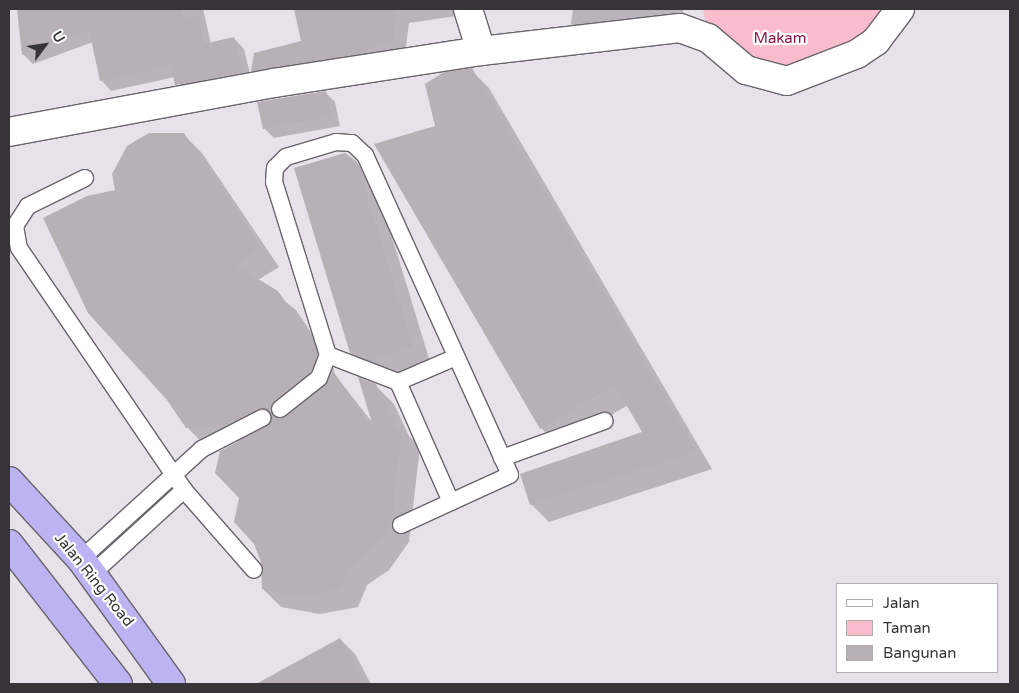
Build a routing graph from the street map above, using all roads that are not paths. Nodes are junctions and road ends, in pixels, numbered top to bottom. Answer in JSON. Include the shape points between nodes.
{"nodes":[{"id":1,"x":468,"y":9,"type":"edge"},
{"id":2,"x":900,"y":9,"type":"edge"},
{"id":3,"x":693,"y":19,"type":"edge"},
{"id":4,"x":481,"y":51,"type":"junction"},
{"id":5,"x":9,"y":132,"type":"edge"},
{"id":6,"x":85,"y":178,"type":"dead end"},
{"id":7,"x":328,"y":355,"type":"junction"},
{"id":8,"x":454,"y":358,"type":"junction"},
{"id":9,"x":398,"y":382,"type":"junction"},
{"id":10,"x":280,"y":409,"type":"dead end"},
{"id":11,"x":262,"y":418,"type":"dead end"},
{"id":12,"x":604,"y":421,"type":"dead end"},
{"id":13,"x":502,"y":458,"type":"junction"},
{"id":14,"x":175,"y":475,"type":"junction"},
{"id":15,"x":9,"y":481,"type":"edge"},
{"id":16,"x":184,"y":490,"type":"junction"},
{"id":17,"x":451,"y":502,"type":"junction"},
{"id":18,"x":401,"y":525,"type":"dead end"},
{"id":19,"x":9,"y":544,"type":"edge"},
{"id":20,"x":87,"y":567,"type":"junction"},
{"id":21,"x":254,"y":570,"type":"dead end"},
{"id":22,"x":118,"y":684,"type":"edge"},
{"id":23,"x":171,"y":684,"type":"edge"}],
"edges":[{"from":1,"to":4,"type":"street"},
{"from":2,"to":3,"type":"street","via":[[876,41],[857,54],[787,81],[746,70]]},
{"from":3,"to":4,"type":"street"},
{"from":4,"to":5,"type":"street","via":[[274,82],[122,114]]},
{"from":6,"to":14,"type":"lane","via":[[28,206],[15,226],[19,248]]},
{"from":7,"to":8,"type":"lane","via":[[274,182],[275,168],[286,157],[336,142],[352,143],[365,155]]},
{"from":7,"to":9,"type":"lane"},
{"from":7,"to":10,"type":"lane","via":[[319,378]]},
{"from":8,"to":9,"type":"lane"},
{"from":8,"to":13,"type":"lane"},
{"from":9,"to":17,"type":"lane"},
{"from":11,"to":14,"type":"lane","via":[[219,437]]},
{"from":12,"to":13,"type":"lane"},
{"from":13,"to":17,"type":"lane","via":[[510,476]]},
{"from":14,"to":16,"type":"lane"},
{"from":14,"to":20,"type":"lane"},
{"from":15,"to":20,"type":"highway","name":"Jalan Ring Road"},
{"from":16,"to":20,"type":"lane"},
{"from":16,"to":21,"type":"lane"},
{"from":17,"to":18,"type":"lane"},
{"from":19,"to":22,"type":"highway"},
{"from":20,"to":23,"type":"highway","name":"Jalan Ring Road"}]}
